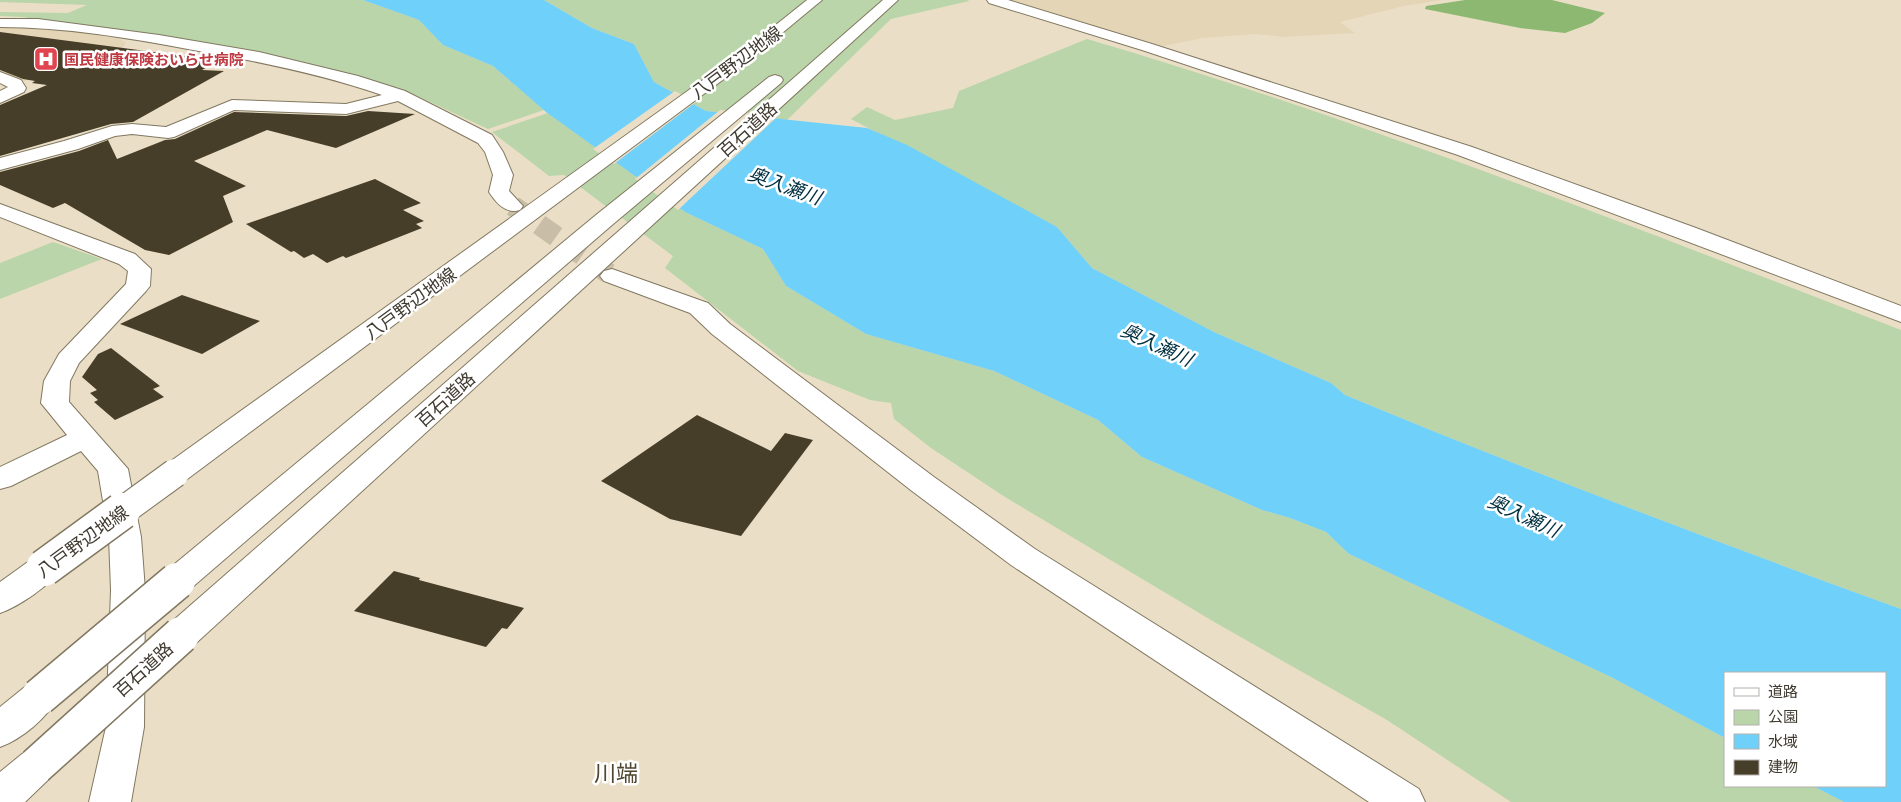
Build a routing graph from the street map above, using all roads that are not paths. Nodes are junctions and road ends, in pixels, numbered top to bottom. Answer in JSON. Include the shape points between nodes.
{"nodes":[{"id":1,"x":815,"y":0,"type":"edge"},
{"id":2,"x":867,"y":0,"type":"edge"},
{"id":3,"x":891,"y":0,"type":"edge"},
{"id":4,"x":994,"y":0,"type":"edge"},
{"id":5,"x":0,"y":23,"type":"edge"},
{"id":6,"x":830,"y":32,"type":"dead end"},
{"id":7,"x":787,"y":70,"type":"dead end"},
{"id":8,"x":0,"y":77,"type":"edge"},
{"id":9,"x":399,"y":96,"type":"junction"},
{"id":10,"x":0,"y":98,"type":"edge"},
{"id":11,"x":0,"y":164,"type":"edge"},
{"id":12,"x":513,"y":206,"type":"tunnel mouth"},
{"id":13,"x":0,"y":210,"type":"edge"},
{"id":14,"x":612,"y":276,"type":"tunnel mouth"},
{"id":15,"x":1901,"y":315,"type":"edge"},
{"id":16,"x":86,"y":437,"type":"junction"},
{"id":17,"x":0,"y":479,"type":"edge"},
{"id":18,"x":0,"y":600,"type":"edge"},
{"id":19,"x":0,"y":730,"type":"edge"},
{"id":20,"x":0,"y":798,"type":"edge"},
{"id":21,"x":110,"y":802,"type":"edge"},
{"id":22,"x":1404,"y":802,"type":"edge"}],
"edges":[{"from":1,"to":18,"type":"main road","name":"八戸野辺地線","bridge":true,"via":[[747,55],[567,188]]},
{"from":2,"to":6,"type":"main road"},
{"from":3,"to":20,"type":"main road","name":"百石道路","bridge":true},
{"from":4,"to":15,"type":"main road","via":[[1465,151]]},
{"from":5,"to":9,"type":"main road","via":[[109,32],[259,57],[352,79]]},
{"from":7,"to":19,"type":"main road","name":"百石道路","bridge":true,"via":[[604,220]]},
{"from":8,"to":10,"type":"main road","via":[[18,88]]},
{"from":9,"to":11,"type":"main road","via":[[346,109],[232,105],[168,133],[112,130]]},
{"from":9,"to":12,"type":"main road","via":[[485,139],[503,175],[500,192]]},
{"from":13,"to":16,"type":"main road","via":[[127,259],[140,269],[138,286],[68,360],[57,381],[56,403]]},
{"from":14,"to":22,"type":"main road","via":[[699,308],[923,484],[1024,557]]},
{"from":16,"to":17,"type":"main road"},
{"from":16,"to":21,"type":"main road","via":[[113,468],[125,537],[128,590],[125,726]]}]}
